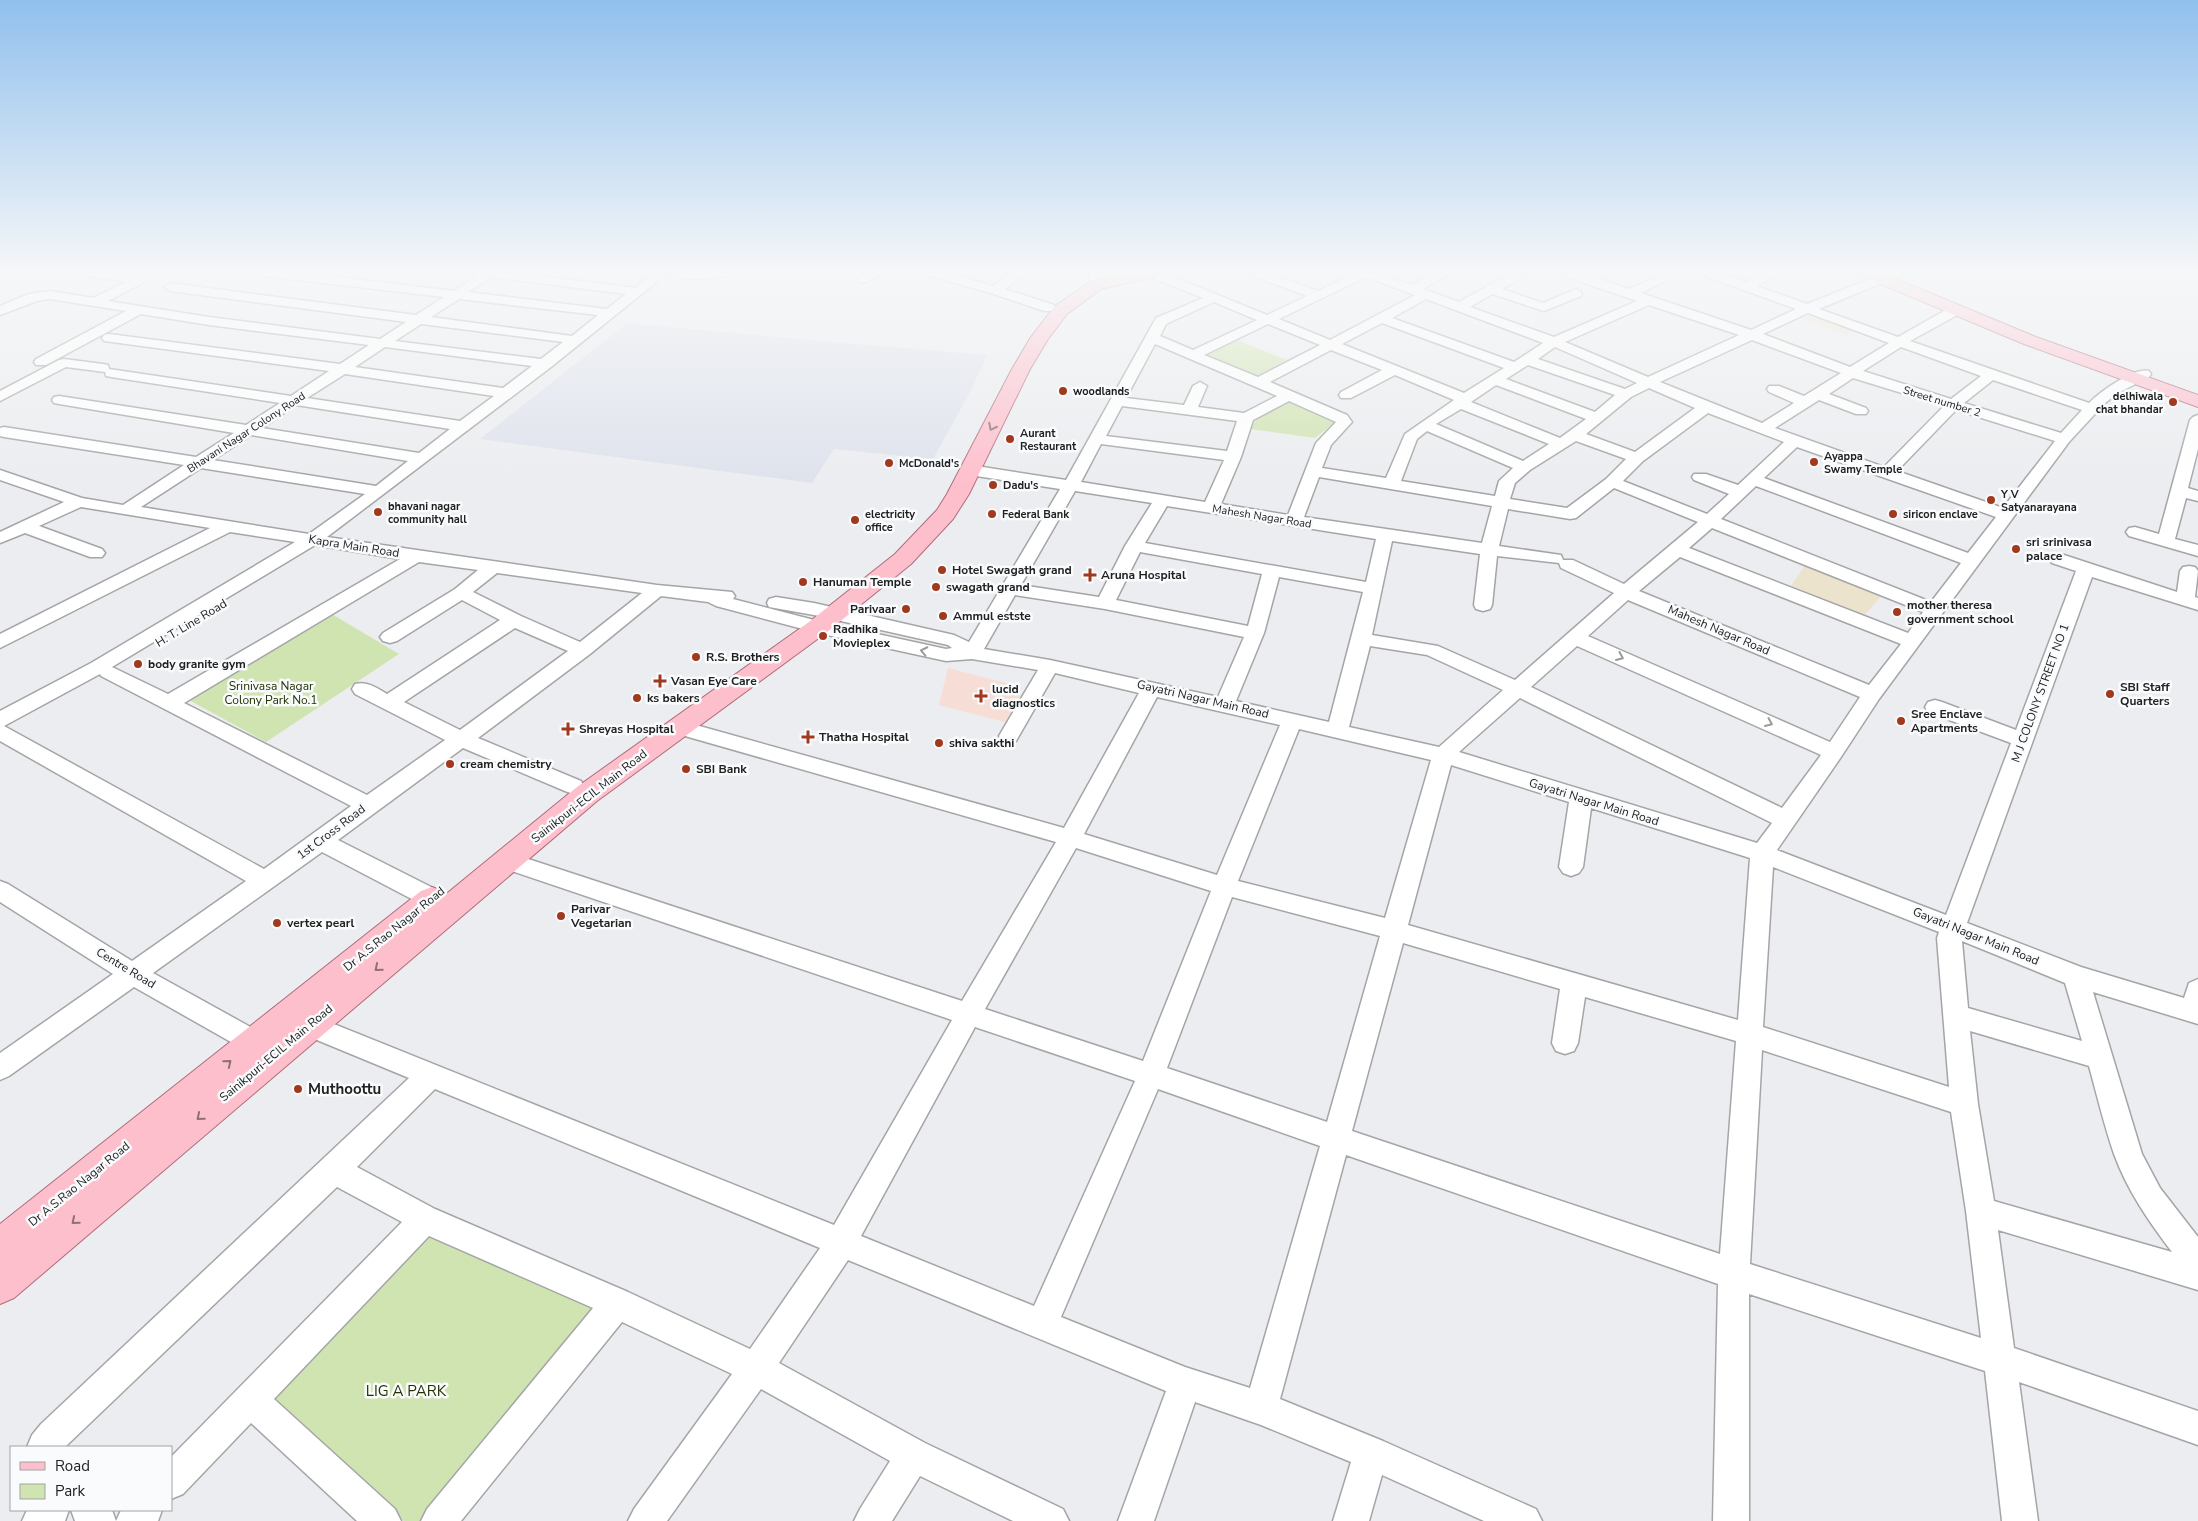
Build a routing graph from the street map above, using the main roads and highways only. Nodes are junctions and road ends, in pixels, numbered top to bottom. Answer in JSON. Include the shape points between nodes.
{"nodes":[{"id":1,"x":1021,"y":343,"type":"edge"},
{"id":2,"x":1035,"y":343,"type":"edge"},
{"id":3,"x":2048,"y":343,"type":"edge"},
{"id":4,"x":2055,"y":343,"type":"edge"},
{"id":5,"x":2140,"y":376,"type":"junction"},
{"id":6,"x":2198,"y":392,"type":"edge"},
{"id":7,"x":2198,"y":401,"type":"edge"},
{"id":8,"x":816,"y":618,"type":"junction"},
{"id":9,"x":0,"y":1249,"type":"edge"},
{"id":10,"x":0,"y":1284,"type":"edge"}],
"edges":[{"from":1,"to":8,"type":"main road","name":"Sainikpuri-ECIL Main Road","via":[[953,468],[935,494],[891,552]]},
{"from":2,"to":8,"type":"main road","name":"Sainikpuri-ECIL Main Road","one_way":true,"via":[[945,514],[903,559]]},
{"from":3,"to":5,"type":"main road"},
{"from":4,"to":5,"type":"main road"},
{"from":5,"to":6,"type":"main road"},
{"from":5,"to":7,"type":"main road"},
{"from":9,"to":8,"type":"main road","name":"Dr A.S.Rao Nagar Road","one_way":true,"via":[[573,786]]},
{"from":8,"to":10,"type":"main road","name":"Sainikpuri-ECIL Main Road","one_way":true,"via":[[587,794]]}]}
